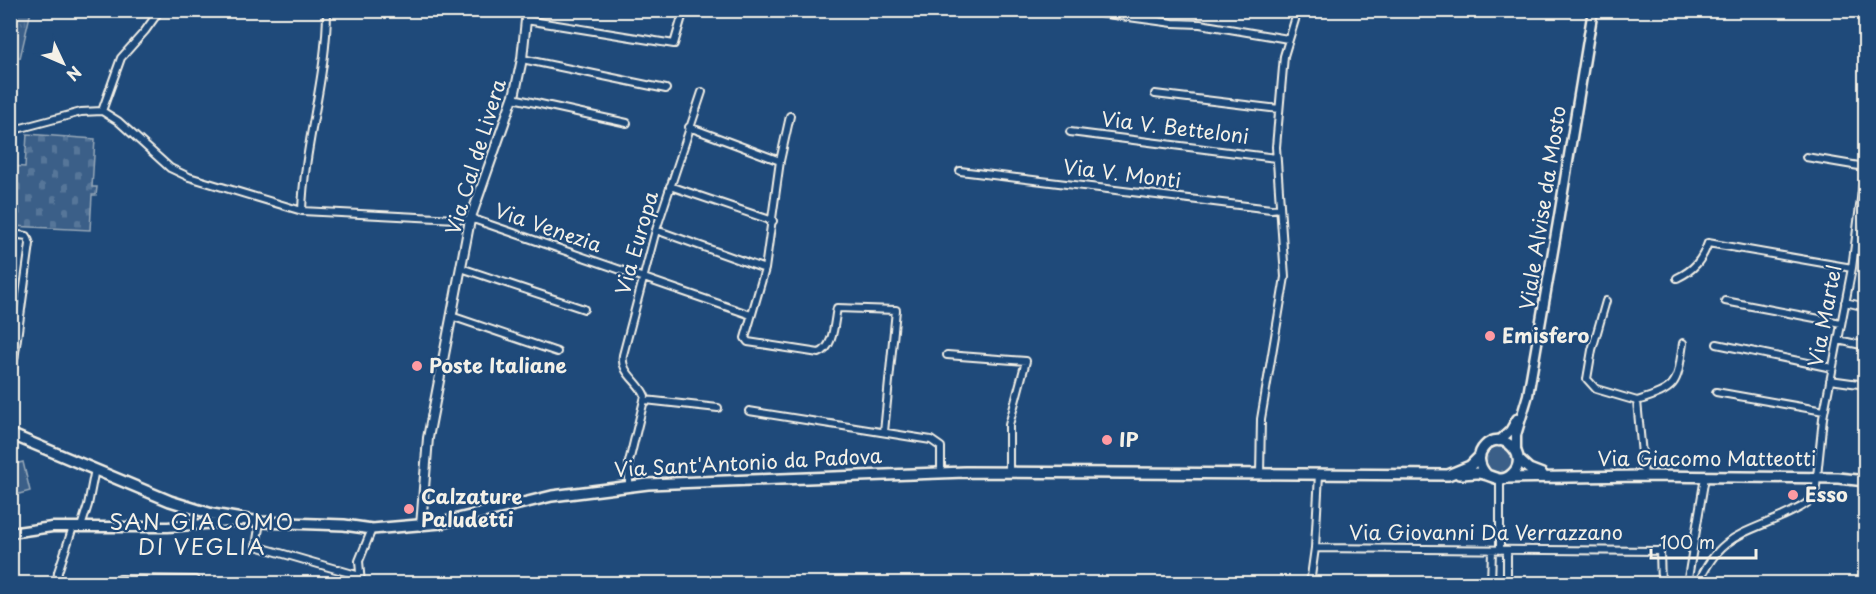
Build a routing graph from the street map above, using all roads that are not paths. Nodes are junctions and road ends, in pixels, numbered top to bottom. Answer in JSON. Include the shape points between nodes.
{"nodes":[{"id":1,"x":160,"y":10,"type":"edge"},
{"id":2,"x":327,"y":10,"type":"edge"},
{"id":3,"x":527,"y":10,"type":"edge"},
{"id":4,"x":684,"y":10,"type":"edge"},
{"id":5,"x":1298,"y":10,"type":"edge"},
{"id":6,"x":1084,"y":11,"type":"edge"},
{"id":7,"x":1592,"y":12,"type":"edge"},
{"id":8,"x":526,"y":20,"type":"junction"},
{"id":9,"x":1288,"y":39,"type":"junction"},
{"id":10,"x":522,"y":59,"type":"junction"},
{"id":11,"x":666,"y":89,"type":"dead end"},
{"id":12,"x":702,"y":92,"type":"dead end"},
{"id":13,"x":1155,"y":94,"type":"dead end"},
{"id":14,"x":513,"y":98,"type":"junction"},
{"id":15,"x":1279,"y":109,"type":"junction"},
{"id":16,"x":102,"y":111,"type":"junction"},
{"id":17,"x":790,"y":116,"type":"dead end"},
{"id":18,"x":627,"y":123,"type":"dead end"},
{"id":19,"x":689,"y":127,"type":"junction"},
{"id":20,"x":10,"y":131,"type":"edge"},
{"id":21,"x":1070,"y":132,"type":"dead end"},
{"id":22,"x":1806,"y":157,"type":"dead end"},
{"id":23,"x":1276,"y":158,"type":"junction"},
{"id":24,"x":1866,"y":160,"type":"edge"},
{"id":25,"x":780,"y":161,"type":"junction"},
{"id":26,"x":1865,"y":167,"type":"edge"},
{"id":27,"x":960,"y":171,"type":"dead end"},
{"id":28,"x":670,"y":186,"type":"junction"},
{"id":29,"x":1280,"y":208,"type":"junction"},
{"id":30,"x":302,"y":211,"type":"junction"},
{"id":31,"x":1862,"y":216,"type":"edge"},
{"id":32,"x":470,"y":220,"type":"junction"},
{"id":33,"x":773,"y":220,"type":"junction"},
{"id":34,"x":656,"y":230,"type":"junction"},
{"id":35,"x":10,"y":234,"type":"edge"},
{"id":36,"x":461,"y":268,"type":"junction"},
{"id":37,"x":1852,"y":268,"type":"junction"},
{"id":38,"x":765,"y":269,"type":"junction"},
{"id":39,"x":643,"y":277,"type":"junction"},
{"id":40,"x":1677,"y":278,"type":"dead end"},
{"id":41,"x":1606,"y":301,"type":"dead end"},
{"id":42,"x":1725,"y":301,"type":"dead end"},
{"id":43,"x":1845,"y":302,"type":"junction"},
{"id":44,"x":1866,"y":307,"type":"edge"},
{"id":45,"x":584,"y":309,"type":"dead end"},
{"id":46,"x":751,"y":315,"type":"junction"},
{"id":47,"x":451,"y":316,"type":"junction"},
{"id":48,"x":1841,"y":323,"type":"junction"},
{"id":49,"x":1838,"y":340,"type":"junction"},
{"id":50,"x":1683,"y":343,"type":"dead end"},
{"id":51,"x":1717,"y":344,"type":"dead end"},
{"id":52,"x":1866,"y":346,"type":"edge"},
{"id":53,"x":557,"y":352,"type":"dead end"},
{"id":54,"x":947,"y":355,"type":"dead end"},
{"id":55,"x":1832,"y":368,"type":"junction"},
{"id":56,"x":1830,"y":380,"type":"junction"},
{"id":57,"x":1866,"y":385,"type":"edge"},
{"id":58,"x":10,"y":389,"type":"edge"},
{"id":59,"x":1716,"y":392,"type":"dead end"},
{"id":60,"x":645,"y":400,"type":"junction"},
{"id":61,"x":1637,"y":401,"type":"junction"},
{"id":62,"x":1525,"y":406,"type":"junction"},
{"id":63,"x":718,"y":408,"type":"dead end"},
{"id":64,"x":749,"y":411,"type":"dead end"},
{"id":65,"x":1824,"y":411,"type":"junction"},
{"id":66,"x":884,"y":432,"type":"junction"},
{"id":67,"x":10,"y":434,"type":"edge"},
{"id":68,"x":1499,"y":441,"type":"junction"},
{"id":69,"x":1517,"y":455,"type":"junction"},
{"id":70,"x":1480,"y":456,"type":"junction"},
{"id":71,"x":95,"y":470,"type":"junction"},
{"id":72,"x":941,"y":472,"type":"junction"},
{"id":73,"x":1009,"y":472,"type":"junction"},
{"id":74,"x":1260,"y":474,"type":"junction"},
{"id":75,"x":1319,"y":474,"type":"junction"},
{"id":76,"x":1451,"y":475,"type":"junction"},
{"id":77,"x":1487,"y":476,"type":"junction"},
{"id":78,"x":1547,"y":476,"type":"junction"},
{"id":79,"x":1644,"y":476,"type":"junction"},
{"id":80,"x":1705,"y":477,"type":"junction"},
{"id":81,"x":1817,"y":478,"type":"junction"},
{"id":82,"x":1503,"y":479,"type":"junction"},
{"id":83,"x":1866,"y":481,"type":"edge"},
{"id":84,"x":629,"y":485,"type":"junction"},
{"id":85,"x":243,"y":520,"type":"junction"},
{"id":86,"x":260,"y":522,"type":"junction"},
{"id":87,"x":421,"y":526,"type":"junction"},
{"id":88,"x":77,"y":527,"type":"junction"},
{"id":89,"x":372,"y":529,"type":"junction"},
{"id":90,"x":10,"y":533,"type":"edge"},
{"id":91,"x":1315,"y":548,"type":"junction"},
{"id":92,"x":1492,"y":550,"type":"junction"},
{"id":93,"x":1503,"y":550,"type":"junction"},
{"id":94,"x":360,"y":580,"type":"edge"},
{"id":95,"x":196,"y":582,"type":"edge"},
{"id":96,"x":57,"y":584,"type":"edge"},
{"id":97,"x":120,"y":584,"type":"edge"},
{"id":98,"x":1310,"y":584,"type":"edge"},
{"id":99,"x":1491,"y":584,"type":"edge"},
{"id":100,"x":1507,"y":584,"type":"edge"},
{"id":101,"x":1660,"y":584,"type":"edge"},
{"id":102,"x":1688,"y":584,"type":"edge"},
{"id":103,"x":1698,"y":584,"type":"edge"}],
"edges":[{"from":1,"to":16,"type":"street","via":[[121,58]]},
{"from":2,"to":30,"type":"street"},
{"from":3,"to":8,"type":"street","name":"Via Cal de Livera"},
{"from":4,"to":8,"type":"street","via":[[674,44]]},
{"from":5,"to":9,"type":"street"},
{"from":6,"to":9,"type":"street"},
{"from":7,"to":62,"type":"main road","name":"Viale Alvise da Mosto"},
{"from":8,"to":10,"type":"street","name":"Via Cal de Livera"},
{"from":9,"to":15,"type":"street"},
{"from":10,"to":11,"type":"street"},
{"from":10,"to":14,"type":"street","name":"Via Cal de Livera"},
{"from":12,"to":19,"type":"street","name":"Via Europa"},
{"from":13,"to":15,"type":"street"},
{"from":14,"to":18,"type":"street"},
{"from":14,"to":32,"type":"street","name":"Via Cal de Livera"},
{"from":15,"to":23,"type":"street"},
{"from":16,"to":20,"type":"street","via":[[81,112]]},
{"from":16,"to":30,"type":"street","name":"Via Venezia","via":[[170,168]]},
{"from":17,"to":25,"type":"street"},
{"from":19,"to":25,"type":"street"},
{"from":19,"to":28,"type":"street","name":"Via Europa"},
{"from":21,"to":23,"type":"street","name":"Via V. Betteloni"},
{"from":22,"to":26,"type":"street"},
{"from":23,"to":29,"type":"street"},
{"from":24,"to":26,"type":"street","name":"Via Martel"},
{"from":25,"to":33,"type":"street"},
{"from":26,"to":31,"type":"street","name":"Via Martel"},
{"from":27,"to":29,"type":"street","name":"Via V. Monti"},
{"from":28,"to":33,"type":"street"},
{"from":28,"to":34,"type":"street","name":"Via Europa"},
{"from":29,"to":74,"type":"street","via":[[1285,282],[1261,419]]},
{"from":30,"to":32,"type":"street","name":"Via Venezia"},
{"from":31,"to":37,"type":"street","name":"Via Martel"},
{"from":32,"to":36,"type":"street","name":"Via Cal de Livera"},
{"from":32,"to":39,"type":"street","name":"Via Venezia"},
{"from":33,"to":38,"type":"street"},
{"from":34,"to":38,"type":"street"},
{"from":34,"to":39,"type":"street","name":"Via Europa"},
{"from":35,"to":58,"type":"street","via":[[27,236],[30,244]]},
{"from":36,"to":45,"type":"street"},
{"from":36,"to":47,"type":"street","name":"Via Cal de Livera"},
{"from":37,"to":40,"type":"street","via":[[1708,243],[1697,266]]},
{"from":37,"to":43,"type":"street","name":"Via Martel"},
{"from":38,"to":46,"type":"street"},
{"from":39,"to":46,"type":"street","name":"Via Venezia"},
{"from":39,"to":60,"type":"street","name":"Via Europa","via":[[622,360]]},
{"from":41,"to":61,"type":"street","via":[[1587,379],[1596,389]]},
{"from":42,"to":48,"type":"street"},
{"from":43,"to":44,"type":"street"},
{"from":43,"to":48,"type":"street","name":"Via Martel"},
{"from":46,"to":66,"type":"street","via":[[745,332],[748,342],[823,352],[829,345],[837,308],[896,310]]},
{"from":47,"to":53,"type":"street"},
{"from":47,"to":87,"type":"street","name":"Via Cal de Livera","via":[[426,448]]},
{"from":48,"to":49,"type":"street","name":"Via Martel"},
{"from":49,"to":52,"type":"street"},
{"from":49,"to":55,"type":"street","name":"Via Martel"},
{"from":50,"to":61,"type":"street","via":[[1674,383],[1662,393]]},
{"from":51,"to":55,"type":"street"},
{"from":54,"to":73,"type":"street","via":[[1026,361],[1009,425]]},
{"from":55,"to":56,"type":"street","name":"Via Martel"},
{"from":56,"to":57,"type":"street"},
{"from":56,"to":65,"type":"street","name":"Via Martel"},
{"from":59,"to":65,"type":"street"},
{"from":60,"to":63,"type":"street"},
{"from":60,"to":84,"type":"street","via":[[630,462]]},
{"from":61,"to":79,"type":"street"},
{"from":62,"to":68,"type":"main road","name":"Viale Alvise da Mosto"},
{"from":62,"to":69,"type":"main road","name":"Viale Alvise da Mosto","via":[[1516,435]]},
{"from":64,"to":66,"type":"street"},
{"from":65,"to":81,"type":"street","name":"Via Martel"},
{"from":66,"to":72,"type":"street","via":[[935,442],[941,447]]},
{"from":67,"to":71,"type":"main road","name":"Via Sant'Antonio da Padova"},
{"from":68,"to":69,"type":"main road","via":[[1509,443]]},
{"from":68,"to":70,"type":"main road","via":[[1488,444]]},
{"from":69,"to":78,"type":"main road","name":"Via Giacomo Matteotti","via":[[1529,469]]},
{"from":69,"to":82,"type":"main road","via":[[1515,471]]},
{"from":70,"to":76,"type":"main road"},
{"from":70,"to":77,"type":"main road"},
{"from":71,"to":85,"type":"main road","name":"Via Sant'Antonio da Padova","via":[[182,506]]},
{"from":71,"to":88,"type":"street","via":[[87,509]]},
{"from":72,"to":73,"type":"main road","name":"Via Sant'Antonio da Padova"},
{"from":72,"to":84,"type":"main road","name":"Via Sant'Antonio da Padova"},
{"from":73,"to":74,"type":"main road","name":"Via Sant'Antonio da Padova"},
{"from":74,"to":75,"type":"main road","name":"Via Sant'Antonio da Padova"},
{"from":75,"to":76,"type":"main road","name":"Via Sant'Antonio da Padova"},
{"from":75,"to":91,"type":"street"},
{"from":76,"to":77,"type":"main road"},
{"from":77,"to":82,"type":"main road"},
{"from":78,"to":79,"type":"main road","name":"Via Giacomo Matteotti"},
{"from":78,"to":82,"type":"main road","name":"Via Giacomo Matteotti"},
{"from":79,"to":80,"type":"main road","name":"Via Giacomo Matteotti"},
{"from":80,"to":81,"type":"main road","name":"Via Giacomo Matteotti"},
{"from":80,"to":102,"type":"street"},
{"from":81,"to":83,"type":"main road","name":"Via Giacomo Matteotti"},
{"from":81,"to":103,"type":"street","name":"Via Martel","via":[[1815,496],[1809,502],[1728,540],[1707,563]]},
{"from":82,"to":93,"type":"street"},
{"from":84,"to":87,"type":"main road","name":"Via Sant'Antonio da Padova","via":[[544,498]]},
{"from":85,"to":86,"type":"main road","name":"Via Sant'Antonio da Padova"},
{"from":85,"to":88,"type":"main road","via":[[168,527]]},
{"from":86,"to":89,"type":"main road","name":"Via Sant'Antonio da Padova"},
{"from":86,"to":94,"type":"street","via":[[256,546]]},
{"from":87,"to":89,"type":"main road","name":"Via Sant'Antonio da Padova"},
{"from":88,"to":90,"type":"main road"},
{"from":88,"to":96,"type":"street","via":[[58,572]]},
{"from":89,"to":94,"type":"street","via":[[359,561]]},
{"from":91,"to":92,"type":"street","name":"Via Giovanni Da Verrazzano"},
{"from":91,"to":98,"type":"street"},
{"from":92,"to":93,"type":"street","name":"Via Giovanni Da Verrazzano"},
{"from":92,"to":99,"type":"street"},
{"from":93,"to":100,"type":"street"},
{"from":93,"to":101,"type":"street","name":"Via Giovanni Da Verrazzano","via":[[1660,551]]},
{"from":95,"to":97,"type":"street","via":[[120,579]]}]}
